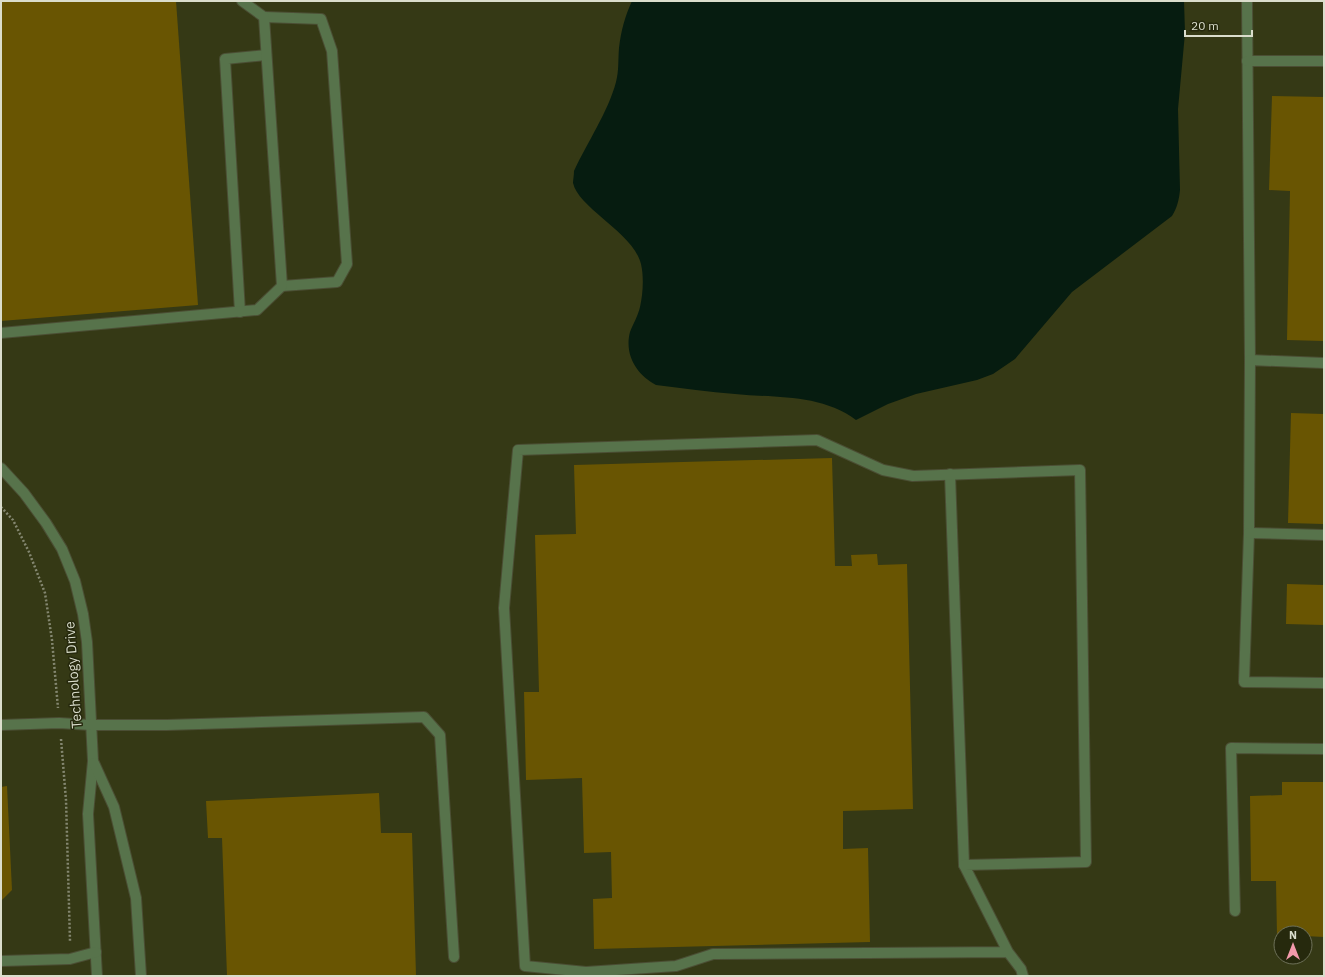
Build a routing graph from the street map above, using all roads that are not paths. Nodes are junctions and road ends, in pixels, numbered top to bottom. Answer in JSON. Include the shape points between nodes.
{"nodes":[{"id":1,"x":242,"y":1,"type":"edge"},
{"id":2,"x":1247,"y":1,"type":"edge"},
{"id":3,"x":264,"y":17,"type":"junction"},
{"id":4,"x":266,"y":55,"type":"junction"},
{"id":5,"x":1247,"y":61,"type":"junction"},
{"id":6,"x":1324,"y":61,"type":"edge"},
{"id":7,"x":282,"y":286,"type":"junction"},
{"id":8,"x":240,"y":312,"type":"junction"},
{"id":9,"x":1,"y":333,"type":"edge"},
{"id":10,"x":1250,"y":360,"type":"junction"},
{"id":11,"x":1324,"y":363,"type":"edge"},
{"id":12,"x":1,"y":468,"type":"edge"},
{"id":13,"x":950,"y":474,"type":"junction"},
{"id":14,"x":1249,"y":533,"type":"junction"},
{"id":15,"x":1324,"y":535,"type":"edge"},
{"id":16,"x":1324,"y":682,"type":"edge"},
{"id":17,"x":1,"y":725,"type":"edge"},
{"id":18,"x":91,"y":725,"type":"junction"},
{"id":19,"x":1324,"y":749,"type":"edge"},
{"id":20,"x":93,"y":761,"type":"junction"},
{"id":21,"x":964,"y":865,"type":"junction"},
{"id":22,"x":1235,"y":911,"type":"dead end"},
{"id":23,"x":96,"y":952,"type":"junction"},
{"id":24,"x":1008,"y":952,"type":"junction"},
{"id":25,"x":454,"y":957,"type":"dead end"},
{"id":26,"x":1,"y":961,"type":"edge"},
{"id":27,"x":97,"y":976,"type":"edge"},
{"id":28,"x":141,"y":976,"type":"edge"},
{"id":29,"x":1022,"y":976,"type":"edge"}],
"edges":[{"from":1,"to":3,"type":"street"},
{"from":2,"to":5,"type":"street"},
{"from":3,"to":4,"type":"street"},
{"from":3,"to":7,"type":"street","via":[[321,19],[332,51],[347,264],[337,282]]},
{"from":4,"to":7,"type":"street"},
{"from":4,"to":8,"type":"street","via":[[225,59]]},
{"from":5,"to":6,"type":"street"},
{"from":5,"to":10,"type":"street"},
{"from":7,"to":8,"type":"street","via":[[257,310]]},
{"from":8,"to":9,"type":"street"},
{"from":10,"to":11,"type":"street"},
{"from":10,"to":14,"type":"street"},
{"from":12,"to":18,"type":"street","name":"Technology Drive","via":[[46,523],[62,549],[75,582],[87,642]]},
{"from":13,"to":21,"type":"street"},
{"from":13,"to":21,"type":"street","via":[[1080,470],[1086,862]]},
{"from":13,"to":24,"type":"street","via":[[913,476],[883,470],[817,440],[518,450],[504,608],[525,966],[586,972],[676,966],[713,954]]},
{"from":14,"to":15,"type":"street"},
{"from":14,"to":16,"type":"street","via":[[1244,682]]},
{"from":17,"to":18,"type":"street"},
{"from":18,"to":20,"type":"street","name":"Technology Drive"},
{"from":18,"to":25,"type":"street","via":[[424,717],[440,735]]},
{"from":19,"to":22,"type":"street","via":[[1231,748]]},
{"from":20,"to":23,"type":"street","name":"Technology Drive","via":[[88,814]]},
{"from":20,"to":28,"type":"street","name":"Technology Drive","via":[[114,806],[136,898]]},
{"from":21,"to":24,"type":"street"},
{"from":23,"to":26,"type":"street","via":[[70,959]]},
{"from":23,"to":27,"type":"street","name":"Technology Drive"},
{"from":24,"to":29,"type":"street","via":[[1021,969]]}]}
